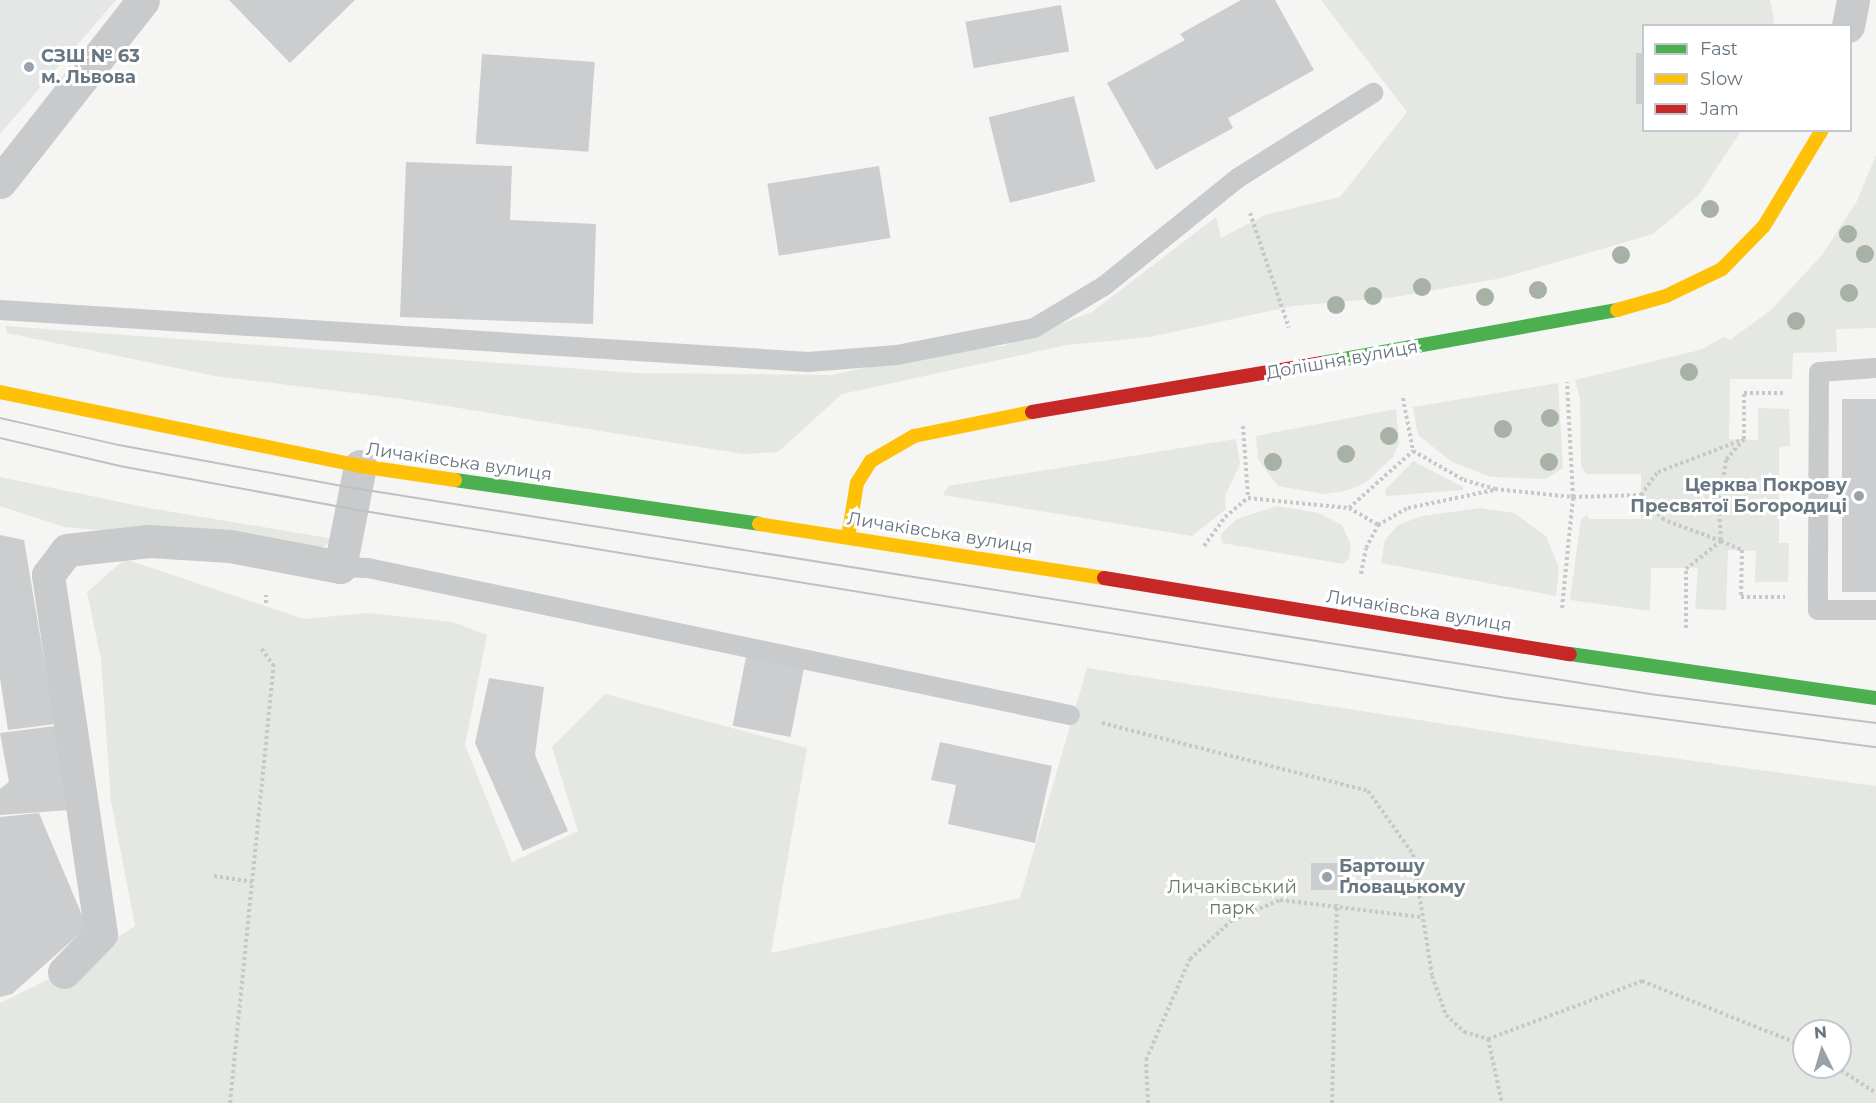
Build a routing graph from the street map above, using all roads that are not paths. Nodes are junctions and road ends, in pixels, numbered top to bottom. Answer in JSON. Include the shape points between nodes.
{"nodes":[{"id":1,"x":143,"y":0,"type":"edge"},
{"id":2,"x":1853,"y":0,"type":"edge"},
{"id":3,"x":1848,"y":24,"type":"edge"},
{"id":4,"x":1373,"y":93,"type":"dead end"},
{"id":5,"x":1820,"y":132,"type":"edge"},
{"id":6,"x":0,"y":182,"type":"edge"},
{"id":7,"x":0,"y":310,"type":"edge"},
{"id":8,"x":1876,"y":368,"type":"edge"},
{"id":9,"x":0,"y":392,"type":"edge"},
{"id":10,"x":360,"y":466,"type":"junction"},
{"id":11,"x":848,"y":537,"type":"junction"},
{"id":12,"x":340,"y":567,"type":"junction"},
{"id":13,"x":1876,"y":610,"type":"edge"},
{"id":14,"x":1876,"y":698,"type":"edge"},
{"id":15,"x":1070,"y":715,"type":"road end"},
{"id":16,"x":64,"y":972,"type":"dead end"}],
"edges":[{"from":1,"to":6,"type":"street"},
{"from":2,"to":3,"type":"street"},
{"from":4,"to":7,"type":"lane","via":[[1239,178],[1104,286],[1034,328],[897,355],[808,362]]},
{"from":5,"to":11,"type":"main road","name":"Долішня вулиця","via":[[1764,226],[1722,269],[1666,296],[1584,319],[965,423],[914,436],[871,461],[857,483]]},
{"from":8,"to":13,"type":"lane","via":[[1819,372],[1818,584],[1818,610]]},
{"from":9,"to":10,"type":"main road","name":"Личаківська вулиця"},
{"from":10,"to":11,"type":"main road","name":"Личаківська вулиця"},
{"from":10,"to":12,"type":"street"},
{"from":11,"to":14,"type":"main road","name":"Личаківська вулиця","via":[[1756,684]]},
{"from":12,"to":15,"type":"lane","via":[[368,568]]},
{"from":12,"to":16,"type":"street","via":[[230,546],[149,541],[67,550],[48,575],[101,934]]}]}
